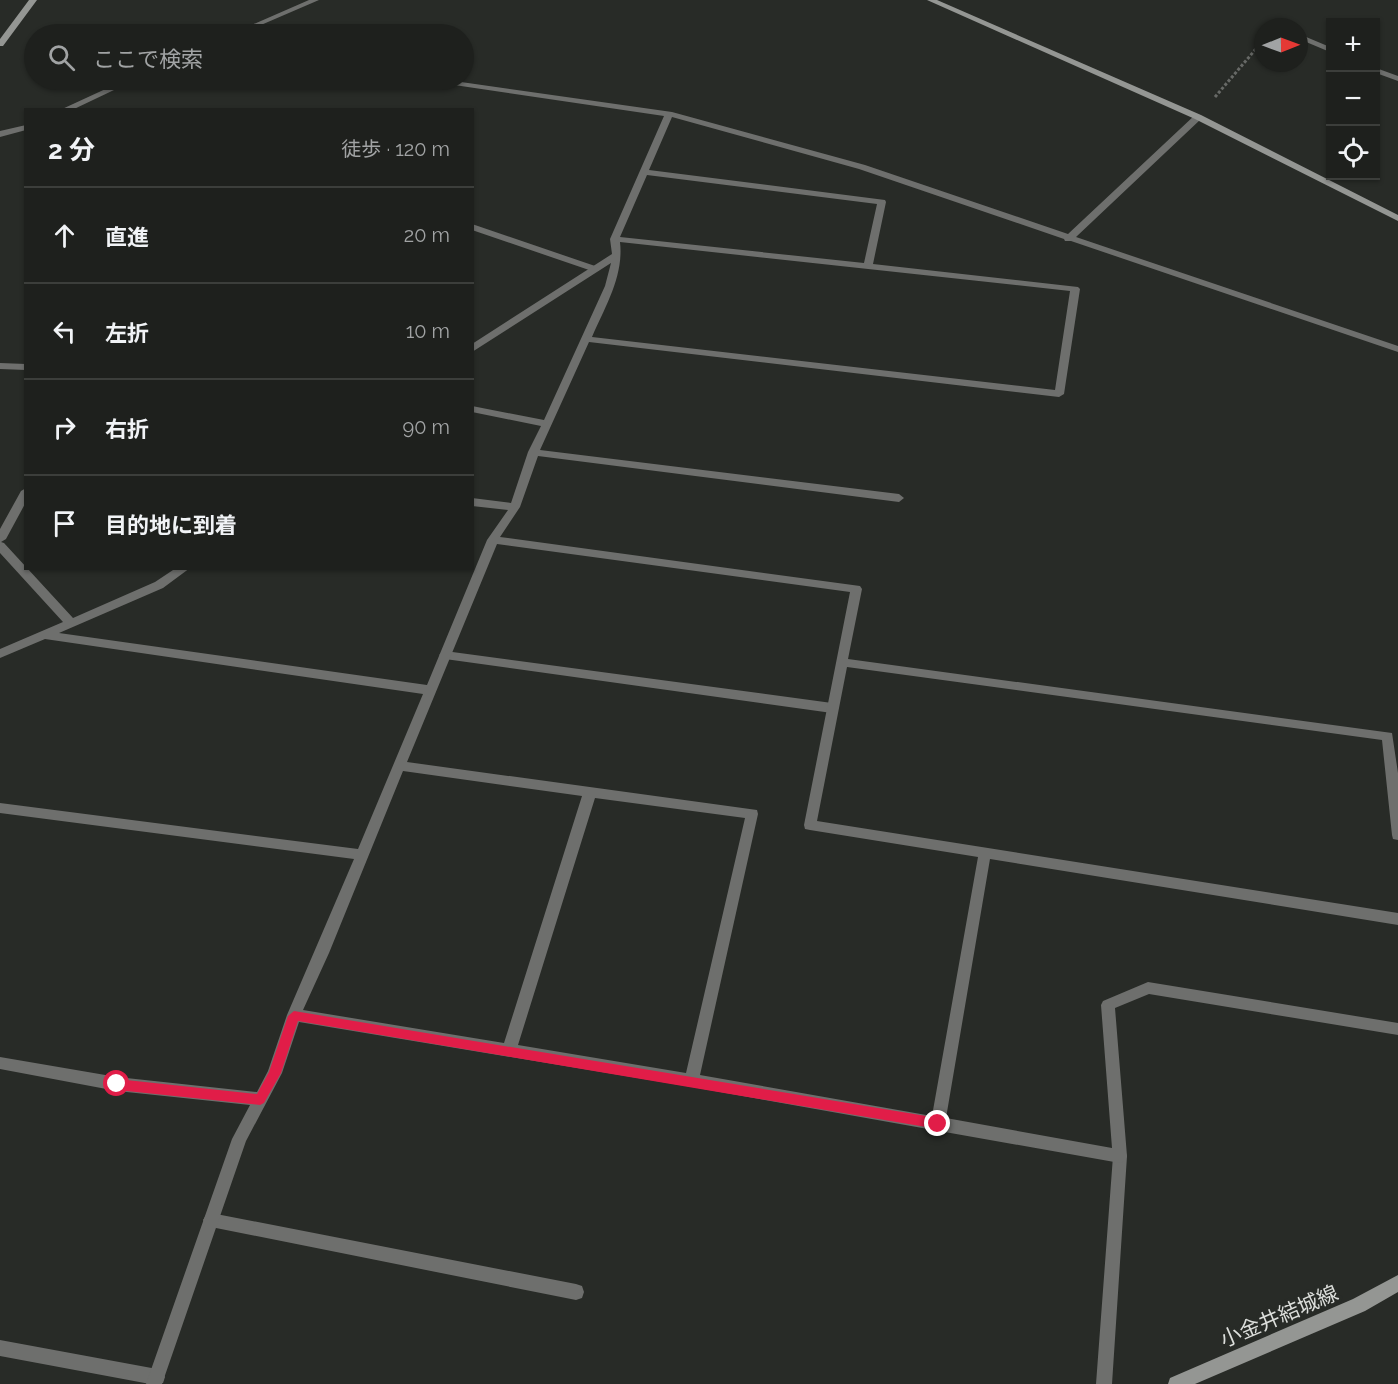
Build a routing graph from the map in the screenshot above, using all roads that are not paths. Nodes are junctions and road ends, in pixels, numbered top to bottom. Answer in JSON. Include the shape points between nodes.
{"nodes":[{"id":1,"x":33,"y":0,"type":"edge"},
{"id":2,"x":315,"y":0,"type":"edge"},
{"id":3,"x":931,"y":0,"type":"edge"},
{"id":4,"x":259,"y":24,"type":"edge"},
{"id":5,"x":1308,"y":40,"type":"edge"},
{"id":6,"x":0,"y":44,"type":"edge"},
{"id":7,"x":1326,"y":48,"type":"edge"},
{"id":8,"x":1380,"y":72,"type":"edge"},
{"id":9,"x":1398,"y":79,"type":"edge"},
{"id":10,"x":474,"y":86,"type":"edge"},
{"id":11,"x":109,"y":90,"type":"edge"},
{"id":12,"x":68,"y":108,"type":"edge"},
{"id":13,"x":669,"y":114,"type":"junction"},
{"id":14,"x":1198,"y":117,"type":"junction"},
{"id":15,"x":24,"y":128,"type":"edge"},
{"id":16,"x":0,"y":134,"type":"edge"},
{"id":17,"x":643,"y":172,"type":"junction"},
{"id":18,"x":1398,"y":218,"type":"edge"},
{"id":19,"x":474,"y":228,"type":"edge"},
{"id":20,"x":615,"y":239,"type":"junction"},
{"id":21,"x":1068,"y":239,"type":"junction"},
{"id":22,"x":617,"y":255,"type":"junction"},
{"id":23,"x":868,"y":266,"type":"junction"},
{"id":24,"x":595,"y":269,"type":"junction"},
{"id":25,"x":587,"y":339,"type":"junction"},
{"id":26,"x":474,"y":348,"type":"edge"},
{"id":27,"x":1398,"y":349,"type":"edge"},
{"id":28,"x":0,"y":366,"type":"edge"},
{"id":29,"x":24,"y":367,"type":"edge"},
{"id":30,"x":474,"y":409,"type":"edge"},
{"id":31,"x":547,"y":424,"type":"junction"},
{"id":32,"x":533,"y":452,"type":"junction"},
{"id":33,"x":24,"y":495,"type":"edge"},
{"id":34,"x":899,"y":498,"type":"dead end"},
{"id":35,"x":474,"y":502,"type":"edge"},
{"id":36,"x":515,"y":507,"type":"junction"},
{"id":37,"x":0,"y":539,"type":"edge"},
{"id":38,"x":493,"y":540,"type":"junction"},
{"id":39,"x":0,"y":546,"type":"edge"},
{"id":40,"x":182,"y":570,"type":"edge"},
{"id":41,"x":71,"y":623,"type":"junction"},
{"id":42,"x":43,"y":635,"type":"junction"},
{"id":43,"x":0,"y":654,"type":"edge"},
{"id":44,"x":445,"y":655,"type":"junction"},
{"id":45,"x":842,"y":662,"type":"junction"},
{"id":46,"x":430,"y":690,"type":"junction"},
{"id":47,"x":832,"y":708,"type":"junction"},
{"id":48,"x":399,"y":766,"type":"junction"},
{"id":49,"x":590,"y":792,"type":"junction"},
{"id":50,"x":0,"y":808,"type":"edge"},
{"id":51,"x":1398,"y":835,"type":"edge"},
{"id":52,"x":985,"y":853,"type":"junction"},
{"id":53,"x":362,"y":855,"type":"junction"},
{"id":54,"x":1398,"y":919,"type":"edge"},
{"id":55,"x":294,"y":1016,"type":"junction"},
{"id":56,"x":1398,"y":1029,"type":"edge"},
{"id":57,"x":509,"y":1051,"type":"junction"},
{"id":58,"x":0,"y":1063,"type":"edge"},
{"id":59,"x":692,"y":1080,"type":"junction"},
{"id":60,"x":260,"y":1099,"type":"junction"},
{"id":61,"x":938,"y":1124,"type":"junction"},
{"id":62,"x":1120,"y":1156,"type":"junction"},
{"id":63,"x":211,"y":1220,"type":"junction"},
{"id":64,"x":1398,"y":1283,"type":"edge"},
{"id":65,"x":576,"y":1292,"type":"dead end"},
{"id":66,"x":0,"y":1348,"type":"edge"},
{"id":67,"x":156,"y":1380,"type":"edge"},
{"id":68,"x":1104,"y":1384,"type":"edge"},
{"id":69,"x":1176,"y":1384,"type":"edge"}],
"edges":[{"from":1,"to":6,"type":"street"},
{"from":2,"to":4,"type":"street"},
{"from":3,"to":14,"type":"street"},
{"from":5,"to":7,"type":"street"},
{"from":8,"to":9,"type":"street"},
{"from":10,"to":13,"type":"street"},
{"from":11,"to":12,"type":"street"},
{"from":13,"to":17,"type":"street"},
{"from":13,"to":21,"type":"street","via":[[862,167]]},
{"from":14,"to":18,"type":"street"},
{"from":14,"to":21,"type":"street"},
{"from":15,"to":16,"type":"street"},
{"from":17,"to":20,"type":"street"},
{"from":17,"to":23,"type":"street","via":[[882,202]]},
{"from":19,"to":24,"type":"street"},
{"from":20,"to":22,"type":"street"},
{"from":20,"to":23,"type":"street"},
{"from":21,"to":27,"type":"street"},
{"from":22,"to":24,"type":"street"},
{"from":22,"to":25,"type":"street","via":[[610,286]]},
{"from":23,"to":25,"type":"street","via":[[1075,289],[1059,394]]},
{"from":24,"to":26,"type":"street"},
{"from":25,"to":31,"type":"street"},
{"from":28,"to":29,"type":"street"},
{"from":30,"to":31,"type":"street"},
{"from":31,"to":32,"type":"street"},
{"from":32,"to":34,"type":"street"},
{"from":32,"to":36,"type":"street"},
{"from":33,"to":37,"type":"street"},
{"from":35,"to":36,"type":"street"},
{"from":36,"to":38,"type":"street"},
{"from":38,"to":44,"type":"street"},
{"from":38,"to":45,"type":"street","via":[[856,588]]},
{"from":39,"to":41,"type":"street"},
{"from":40,"to":41,"type":"street","via":[[159,585]]},
{"from":41,"to":42,"type":"street"},
{"from":42,"to":43,"type":"street"},
{"from":42,"to":46,"type":"street"},
{"from":44,"to":46,"type":"street"},
{"from":44,"to":47,"type":"street"},
{"from":45,"to":47,"type":"street"},
{"from":45,"to":51,"type":"street","via":[[1388,736]]},
{"from":46,"to":48,"type":"street"},
{"from":47,"to":52,"type":"street","via":[[810,825]]},
{"from":48,"to":49,"type":"street"},
{"from":48,"to":53,"type":"street"},
{"from":49,"to":57,"type":"street"},
{"from":49,"to":59,"type":"street","via":[[752,814]]},
{"from":50,"to":53,"type":"street"},
{"from":52,"to":54,"type":"street"},
{"from":52,"to":61,"type":"street"},
{"from":53,"to":55,"type":"street"},
{"from":55,"to":57,"type":"street"},
{"from":55,"to":60,"type":"street","via":[[275,1073]]},
{"from":56,"to":62,"type":"street","via":[[1148,988],[1108,1005]]},
{"from":57,"to":59,"type":"street"},
{"from":58,"to":60,"type":"street","via":[[117,1084]]},
{"from":59,"to":61,"type":"street"},
{"from":60,"to":63,"type":"street","via":[[239,1139]]},
{"from":61,"to":62,"type":"street"},
{"from":62,"to":68,"type":"street"},
{"from":63,"to":65,"type":"street"},
{"from":63,"to":67,"type":"street"},
{"from":64,"to":69,"type":"street","name":"小金井結城線","via":[[1359,1305]]},
{"from":66,"to":67,"type":"street"}]}
